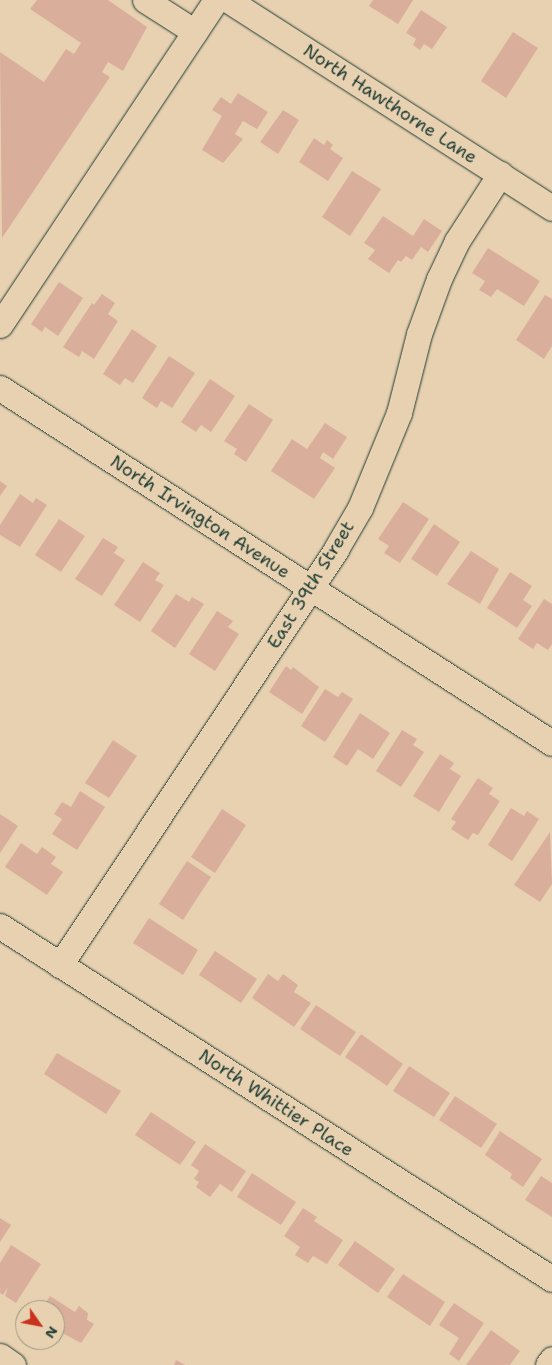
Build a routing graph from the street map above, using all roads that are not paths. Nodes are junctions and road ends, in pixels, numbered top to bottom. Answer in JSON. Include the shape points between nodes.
{"nodes":[{"id":1,"x":144,"y":0,"type":"edge"},
{"id":2,"x":216,"y":0,"type":"edge"},
{"id":3,"x":228,"y":0,"type":"edge"},
{"id":4,"x":195,"y":32,"type":"junction"},
{"id":5,"x":500,"y":174,"type":"junction"},
{"id":6,"x":552,"y":208,"type":"edge"},
{"id":7,"x":0,"y":325,"type":"edge"},
{"id":8,"x":0,"y":388,"type":"edge"},
{"id":9,"x":311,"y":588,"type":"junction"},
{"id":10,"x":552,"y":743,"type":"edge"},
{"id":11,"x":0,"y":926,"type":"edge"},
{"id":12,"x":60,"y":965,"type":"junction"},
{"id":13,"x":552,"y":1279,"type":"edge"},
{"id":14,"x":0,"y":1356,"type":"edge"},
{"id":15,"x":552,"y":1359,"type":"edge"},
{"id":16,"x":13,"y":1365,"type":"edge"},
{"id":17,"x":548,"y":1365,"type":"edge"}],
"edges":[{"from":1,"to":4,"type":"street"},
{"from":2,"to":4,"type":"street"},
{"from":3,"to":5,"type":"street","name":"North Hawthorne Lane"},
{"from":4,"to":7,"type":"street"},
{"from":5,"to":6,"type":"street","name":"North Hawthorne Lane"},
{"from":5,"to":9,"type":"street","name":"East 39th Street","via":[[457,241],[439,279],[419,334],[408,383],[383,457],[360,508]]},
{"from":8,"to":9,"type":"street","name":"North Irvington Avenue"},
{"from":9,"to":10,"type":"street","name":"North Irvington Avenue"},
{"from":9,"to":12,"type":"street","name":"East 39th Street"},
{"from":11,"to":12,"type":"street","name":"North Whittier Place"},
{"from":12,"to":13,"type":"street","name":"North Whittier Place"},
{"from":14,"to":16,"type":"street"},
{"from":15,"to":17,"type":"street"}]}
